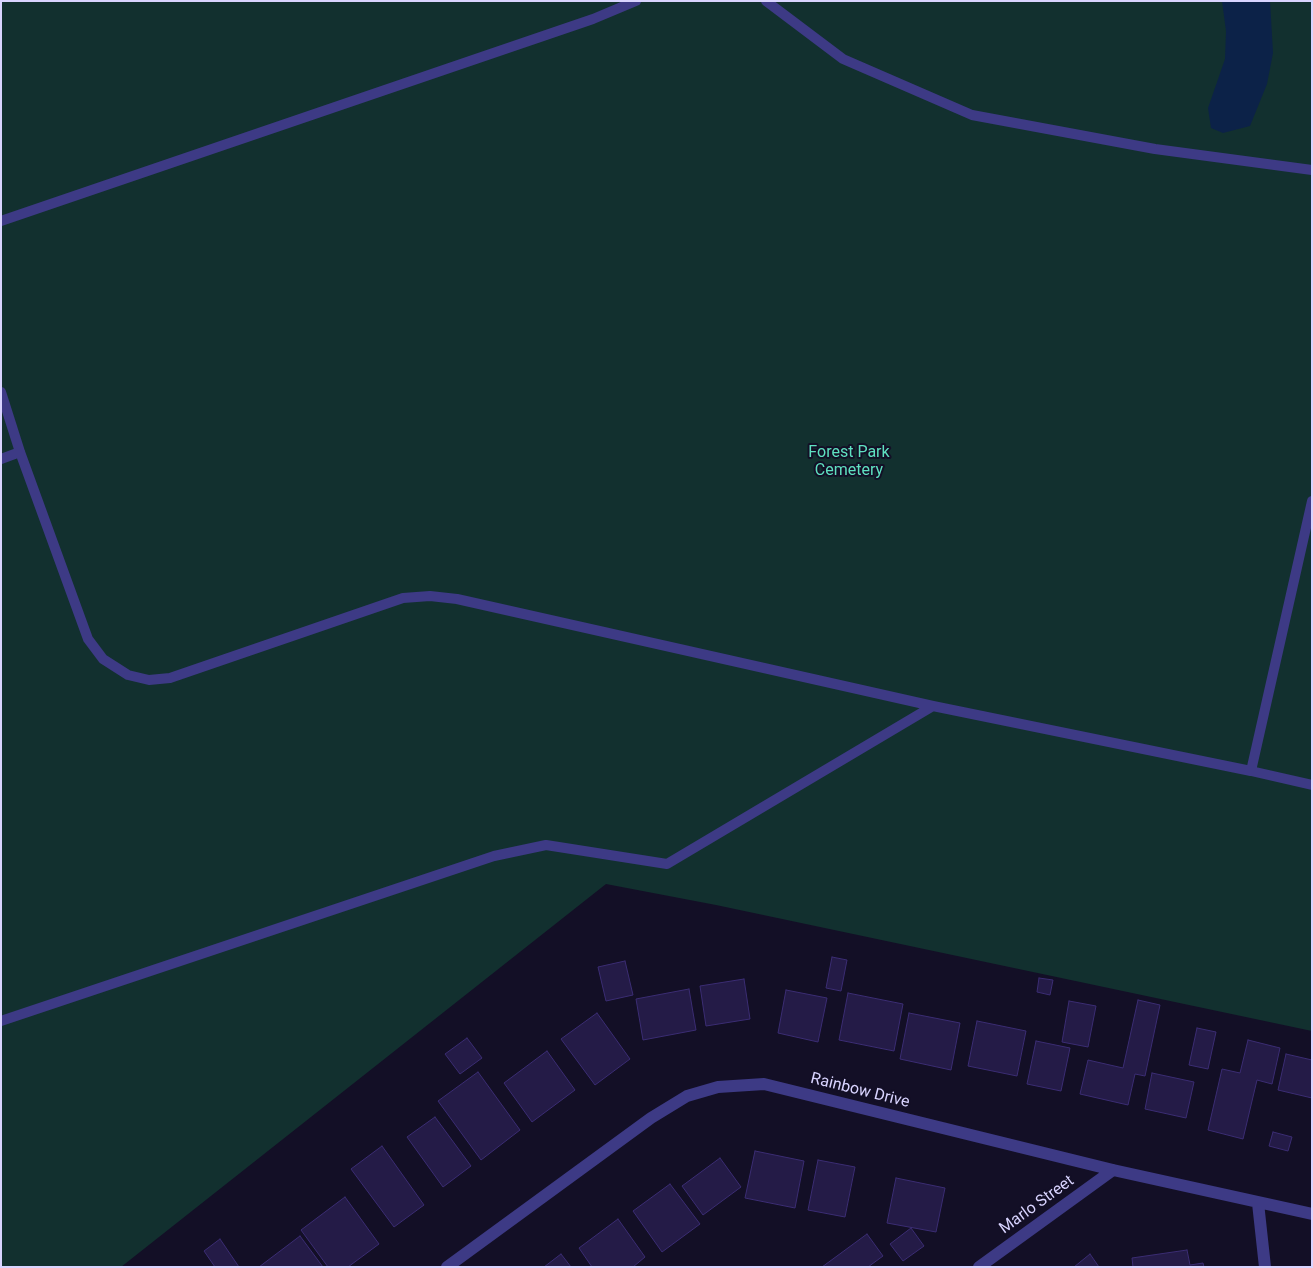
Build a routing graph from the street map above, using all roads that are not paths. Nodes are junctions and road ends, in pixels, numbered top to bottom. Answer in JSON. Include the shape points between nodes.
{"nodes":[{"id":1,"x":636,"y":1,"type":"edge"},
{"id":2,"x":766,"y":1,"type":"edge"},
{"id":3,"x":1312,"y":170,"type":"edge"},
{"id":4,"x":1,"y":221,"type":"edge"},
{"id":5,"x":1,"y":392,"type":"edge"},
{"id":6,"x":20,"y":452,"type":"junction"},
{"id":7,"x":1,"y":459,"type":"edge"},
{"id":8,"x":1312,"y":501,"type":"edge"},
{"id":9,"x":933,"y":706,"type":"junction"},
{"id":10,"x":1251,"y":770,"type":"junction"},
{"id":11,"x":1312,"y":785,"type":"edge"},
{"id":12,"x":1,"y":1021,"type":"edge"},
{"id":13,"x":1113,"y":1170,"type":"junction"},
{"id":14,"x":1258,"y":1203,"type":"junction"},
{"id":15,"x":1312,"y":1214,"type":"edge"},
{"id":16,"x":447,"y":1267,"type":"edge"},
{"id":17,"x":979,"y":1267,"type":"edge"},
{"id":18,"x":1266,"y":1267,"type":"edge"}],
"edges":[{"from":1,"to":4,"type":"lane","via":[[593,19]]},
{"from":2,"to":3,"type":"lane","via":[[844,59],[972,115],[1155,149]]},
{"from":5,"to":6,"type":"lane"},
{"from":6,"to":7,"type":"lane"},
{"from":6,"to":9,"type":"lane","via":[[88,639],[103,659],[128,675],[149,680],[170,678],[403,598],[430,596],[457,598]]},
{"from":8,"to":10,"type":"lane"},
{"from":9,"to":10,"type":"lane"},
{"from":9,"to":12,"type":"lane","via":[[667,864],[546,845],[494,856]]},
{"from":10,"to":11,"type":"lane"},
{"from":13,"to":14,"type":"street","name":"Rainbow Drive"},
{"from":13,"to":16,"type":"street","name":"Rainbow Drive","via":[[764,1084],[718,1087],[687,1096],[652,1118]]},
{"from":13,"to":17,"type":"street","name":"Marlo Street"},
{"from":14,"to":15,"type":"street","name":"Rainbow Drive"},
{"from":14,"to":18,"type":"street"}]}
